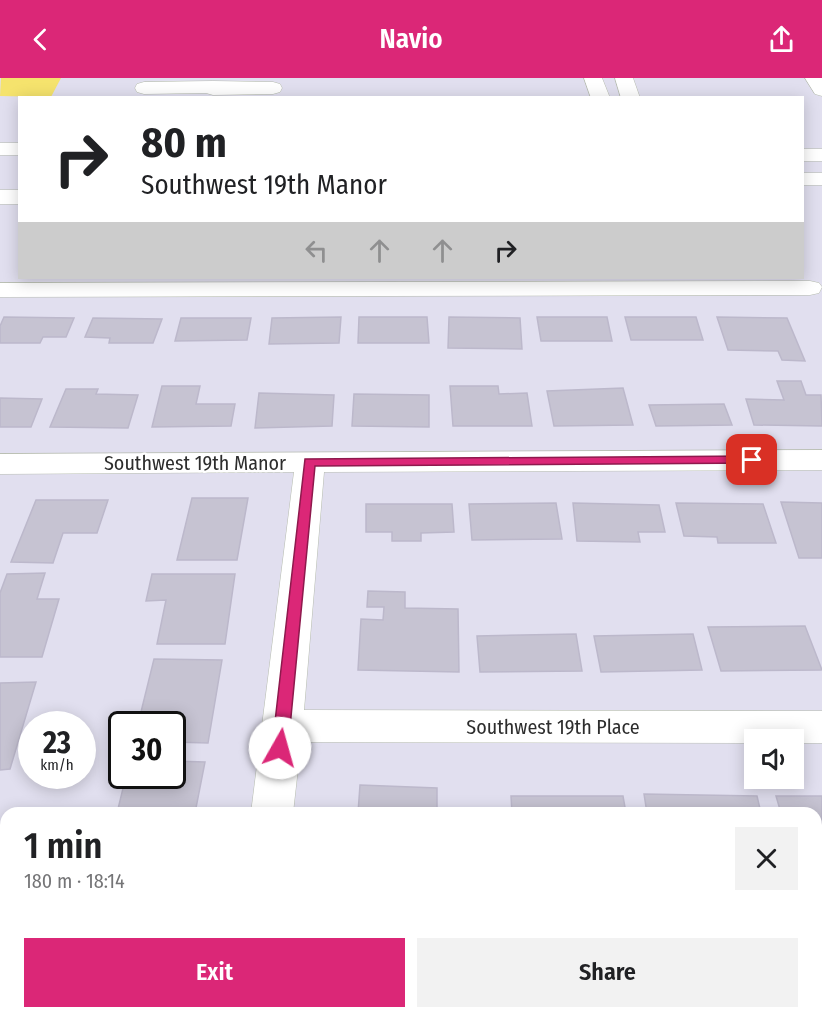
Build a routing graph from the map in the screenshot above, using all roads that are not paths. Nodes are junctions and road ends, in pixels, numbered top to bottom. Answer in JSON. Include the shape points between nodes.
{"nodes":[{"id":1,"x":594,"y":78,"type":"edge"},
{"id":2,"x":624,"y":78,"type":"edge"},
{"id":3,"x":814,"y":78,"type":"edge"},
{"id":4,"x":144,"y":88,"type":"edge"},
{"id":5,"x":213,"y":88,"type":"edge"},
{"id":6,"x":273,"y":88,"type":"edge"},
{"id":7,"x":822,"y":90,"type":"edge"},
{"id":8,"x":600,"y":96,"type":"edge"},
{"id":9,"x":631,"y":96,"type":"edge"},
{"id":10,"x":0,"y":149,"type":"edge"},
{"id":11,"x":18,"y":149,"type":"edge"},
{"id":12,"x":804,"y":155,"type":"edge"},
{"id":13,"x":822,"y":155,"type":"edge"},
{"id":14,"x":804,"y":178,"type":"edge"},
{"id":15,"x":822,"y":178,"type":"edge"},
{"id":16,"x":0,"y":179,"type":"edge"},
{"id":17,"x":18,"y":179,"type":"edge"},
{"id":18,"x":804,"y":196,"type":"edge"},
{"id":19,"x":822,"y":196,"type":"edge"},
{"id":20,"x":0,"y":197,"type":"edge"},
{"id":21,"x":18,"y":197,"type":"edge"},
{"id":22,"x":806,"y":282,"type":"edge"},
{"id":23,"x":0,"y":290,"type":"edge"},
{"id":24,"x":822,"y":311,"type":"edge"},
{"id":25,"x":822,"y":460,"type":"edge"},
{"id":26,"x":310,"y":462,"type":"junction"},
{"id":27,"x":0,"y":464,"type":"edge"},
{"id":28,"x":283,"y":726,"type":"junction"},
{"id":29,"x":822,"y":727,"type":"edge"},
{"id":30,"x":273,"y":807,"type":"edge"}],
"edges":[{"from":1,"to":8,"type":"street"},
{"from":2,"to":9,"type":"street"},
{"from":3,"to":7,"type":"street"},
{"from":4,"to":5,"type":"street"},
{"from":5,"to":6,"type":"street"},
{"from":10,"to":11,"type":"street"},
{"from":12,"to":13,"type":"street"},
{"from":14,"to":15,"type":"street"},
{"from":16,"to":17,"type":"street"},
{"from":18,"to":19,"type":"street"},
{"from":20,"to":21,"type":"street"},
{"from":22,"to":23,"type":"street"},
{"from":22,"to":24,"type":"street"},
{"from":25,"to":26,"type":"street","name":"Southwest 19th Manor"},
{"from":26,"to":27,"type":"street","name":"Southwest 19th Manor"},
{"from":26,"to":28,"type":"street"},
{"from":28,"to":29,"type":"street","name":"Southwest 19th Place"},
{"from":28,"to":30,"type":"street"}]}
